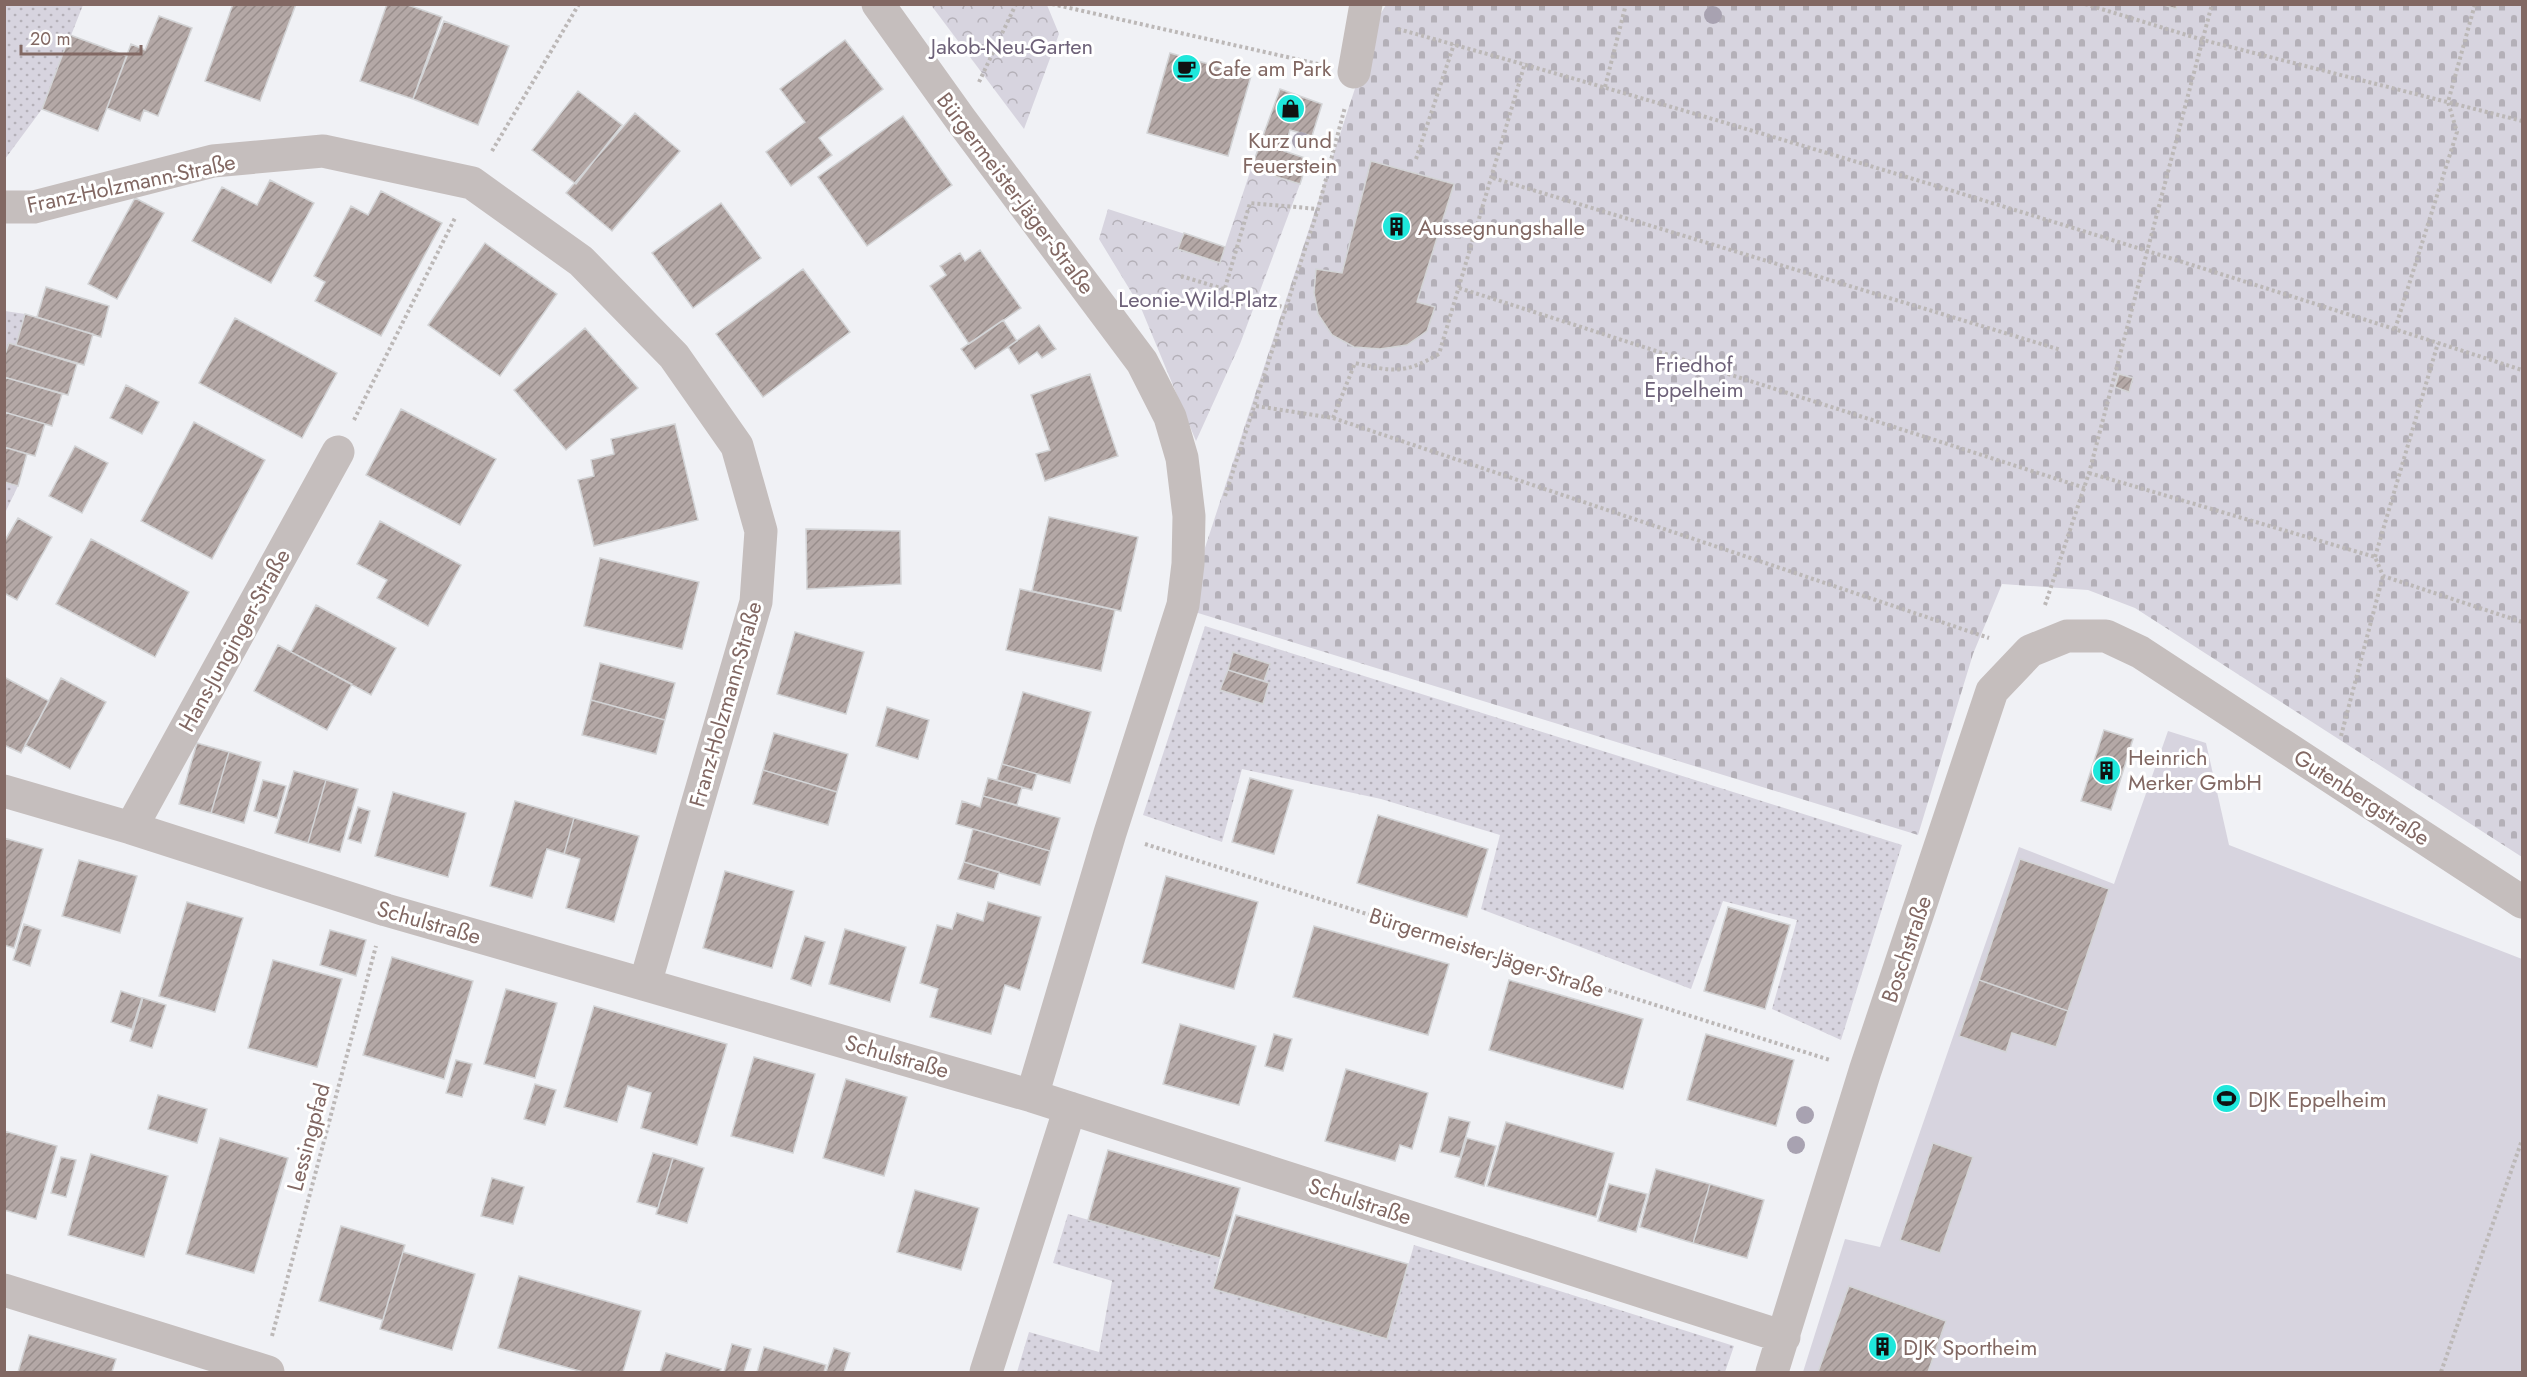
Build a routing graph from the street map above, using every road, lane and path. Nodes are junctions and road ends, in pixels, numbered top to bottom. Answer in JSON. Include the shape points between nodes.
{"nodes":[{"id":1,"x":579,"y":4,"type":"edge"},
{"id":2,"x":878,"y":4,"type":"edge"},
{"id":3,"x":1016,"y":4,"type":"edge"},
{"id":4,"x":1052,"y":4,"type":"edge"},
{"id":5,"x":1626,"y":4,"type":"edge"},
{"id":6,"x":2085,"y":4,"type":"edge"},
{"id":7,"x":2212,"y":4,"type":"edge"},
{"id":8,"x":2475,"y":4,"type":"edge"},
{"id":9,"x":1364,"y":12,"type":"edge"},
{"id":10,"x":2203,"y":40,"type":"junction"},
{"id":11,"x":1454,"y":44,"type":"junction"},
{"id":12,"x":1525,"y":63,"type":"junction"},
{"id":13,"x":1354,"y":72,"type":"junction"},
{"id":14,"x":1605,"y":87,"type":"junction"},
{"id":15,"x":2448,"y":102,"type":"junction"},
{"id":16,"x":961,"y":120,"type":"junction"},
{"id":17,"x":2523,"y":121,"type":"edge"},
{"id":18,"x":1416,"y":159,"type":"dead end"},
{"id":19,"x":1492,"y":178,"type":"junction"},
{"id":20,"x":472,"y":183,"type":"junction"},
{"id":21,"x":4,"y":207,"type":"edge"},
{"id":22,"x":1318,"y":209,"type":"junction"},
{"id":23,"x":2148,"y":250,"type":"junction"},
{"id":24,"x":1181,"y":276,"type":"dead end"},
{"id":25,"x":1226,"y":288,"type":"junction"},
{"id":26,"x":1459,"y":288,"type":"junction"},
{"id":27,"x":1286,"y":308,"type":"junction"},
{"id":28,"x":2395,"y":329,"type":"junction"},
{"id":29,"x":2438,"y":343,"type":"junction"},
{"id":30,"x":2061,"y":350,"type":"dead end"},
{"id":31,"x":2523,"y":370,"type":"edge"},
{"id":32,"x":1256,"y":406,"type":"junction"},
{"id":33,"x":1333,"y":418,"type":"junction"},
{"id":34,"x":338,"y":452,"type":"joint"},
{"id":35,"x":2090,"y":473,"type":"junction"},
{"id":36,"x":2085,"y":488,"type":"junction"},
{"id":37,"x":1222,"y":505,"type":"dead end"},
{"id":38,"x":2375,"y":557,"type":"junction"},
{"id":39,"x":2383,"y":576,"type":"junction"},
{"id":40,"x":2523,"y":622,"type":"edge"},
{"id":41,"x":2030,"y":651,"type":"junction"},
{"id":42,"x":2140,"y":652,"type":"joint"},
{"id":43,"x":2342,"y":736,"type":"dead end"},
{"id":44,"x":4,"y":791,"type":"edge"},
{"id":45,"x":131,"y":828,"type":"junction"},
{"id":46,"x":1110,"y":832,"type":"junction"},
{"id":47,"x":2523,"y":902,"type":"edge"},
{"id":48,"x":386,"y":910,"type":"junction"},
{"id":49,"x":645,"y":984,"type":"junction"},
{"id":50,"x":1865,"y":1071,"type":"junction"},
{"id":51,"x":1032,"y":1096,"type":"junction"},
{"id":52,"x":1070,"y":1108,"type":"junction"},
{"id":53,"x":2523,"y":1140,"type":"edge"},
{"id":54,"x":4,"y":1290,"type":"edge"},
{"id":55,"x":1784,"y":1337,"type":"junction"},
{"id":56,"x":265,"y":1372,"type":"edge"},
{"id":57,"x":986,"y":1372,"type":"edge"},
{"id":58,"x":1772,"y":1372,"type":"edge"},
{"id":59,"x":2441,"y":1372,"type":"edge"}],
"edges":[{"from":1,"to":20,"type":"path"},
{"from":2,"to":16,"type":"street","name":"Bürgermeister-Jäger-Straße"},
{"from":3,"to":16,"type":"path"},
{"from":4,"to":13,"type":"path"},
{"from":5,"to":14,"type":"path"},
{"from":6,"to":10,"type":"path"},
{"from":7,"to":10,"type":"path"},
{"from":8,"to":15,"type":"path"},
{"from":9,"to":11,"type":"path"},
{"from":9,"to":13,"type":"street"},
{"from":10,"to":15,"type":"path"},
{"from":10,"to":23,"type":"path"},
{"from":11,"to":12,"type":"path"},
{"from":11,"to":18,"type":"path"},
{"from":12,"to":14,"type":"path"},
{"from":12,"to":19,"type":"path"},
{"from":13,"to":22,"type":"path"},
{"from":14,"to":23,"type":"path"},
{"from":15,"to":17,"type":"path"},
{"from":15,"to":28,"type":"path","via":[[2457,132]]},
{"from":16,"to":46,"type":"street","name":"Bürgermeister-Jäger-Straße","via":[[1142,362],[1170,417],[1182,458],[1189,516],[1183,605]]},
{"from":19,"to":26,"type":"path"},
{"from":19,"to":30,"type":"path"},
{"from":20,"to":21,"type":"street","name":"Franz-Holzmann-Straße","via":[[322,151],[213,161],[34,207]]},
{"from":20,"to":34,"type":"path"},
{"from":20,"to":49,"type":"street","name":"Franz-Holzmann-Straße","via":[[581,261],[674,356],[737,446],[761,531],[756,602]]},
{"from":22,"to":25,"type":"path","via":[[1250,203]]},
{"from":22,"to":27,"type":"path"},
{"from":23,"to":28,"type":"path"},
{"from":23,"to":35,"type":"path"},
{"from":24,"to":25,"type":"path"},
{"from":25,"to":27,"type":"path"},
{"from":26,"to":33,"type":"path","via":[[1439,354],[1414,368],[1389,371],[1356,363]]},
{"from":26,"to":36,"type":"path"},
{"from":27,"to":32,"type":"path"},
{"from":28,"to":29,"type":"path"},
{"from":29,"to":31,"type":"path"},
{"from":29,"to":38,"type":"path"},
{"from":32,"to":33,"type":"path"},
{"from":32,"to":37,"type":"path"},
{"from":33,"to":41,"type":"path"},
{"from":34,"to":45,"type":"street","name":"Hans-Junginger-Straße"},
{"from":35,"to":36,"type":"path"},
{"from":35,"to":38,"type":"path"},
{"from":36,"to":41,"type":"path"},
{"from":38,"to":39,"type":"path"},
{"from":39,"to":40,"type":"path"},
{"from":39,"to":43,"type":"path"},
{"from":41,"to":42,"type":"street","name":"Boschstraße","via":[[2067,636],[2106,636]]},
{"from":41,"to":50,"type":"street","name":"Boschstraße","via":[[1992,691]]},
{"from":42,"to":47,"type":"street","name":"Gutenbergstraße"},
{"from":44,"to":45,"type":"street","name":"Schulstraße"},
{"from":45,"to":48,"type":"street","name":"Schulstraße"},
{"from":46,"to":50,"type":"path","name":"Bürgermeister-Jäger-Straße"},
{"from":46,"to":51,"type":"street","name":"Bürgermeister-Jäger-Straße"},
{"from":48,"to":49,"type":"street","name":"Schulstraße"},
{"from":48,"to":56,"type":"path","name":"Lessingpfad"},
{"from":49,"to":51,"type":"street","name":"Schulstraße"},
{"from":50,"to":55,"type":"street","name":"Boschstraße"},
{"from":51,"to":52,"type":"street","name":"Schulstraße"},
{"from":52,"to":55,"type":"street","name":"Schulstraße"},
{"from":52,"to":57,"type":"street"},
{"from":53,"to":59,"type":"path"},
{"from":54,"to":56,"type":"street"},
{"from":55,"to":58,"type":"street","name":"Boschstraße"}]}
